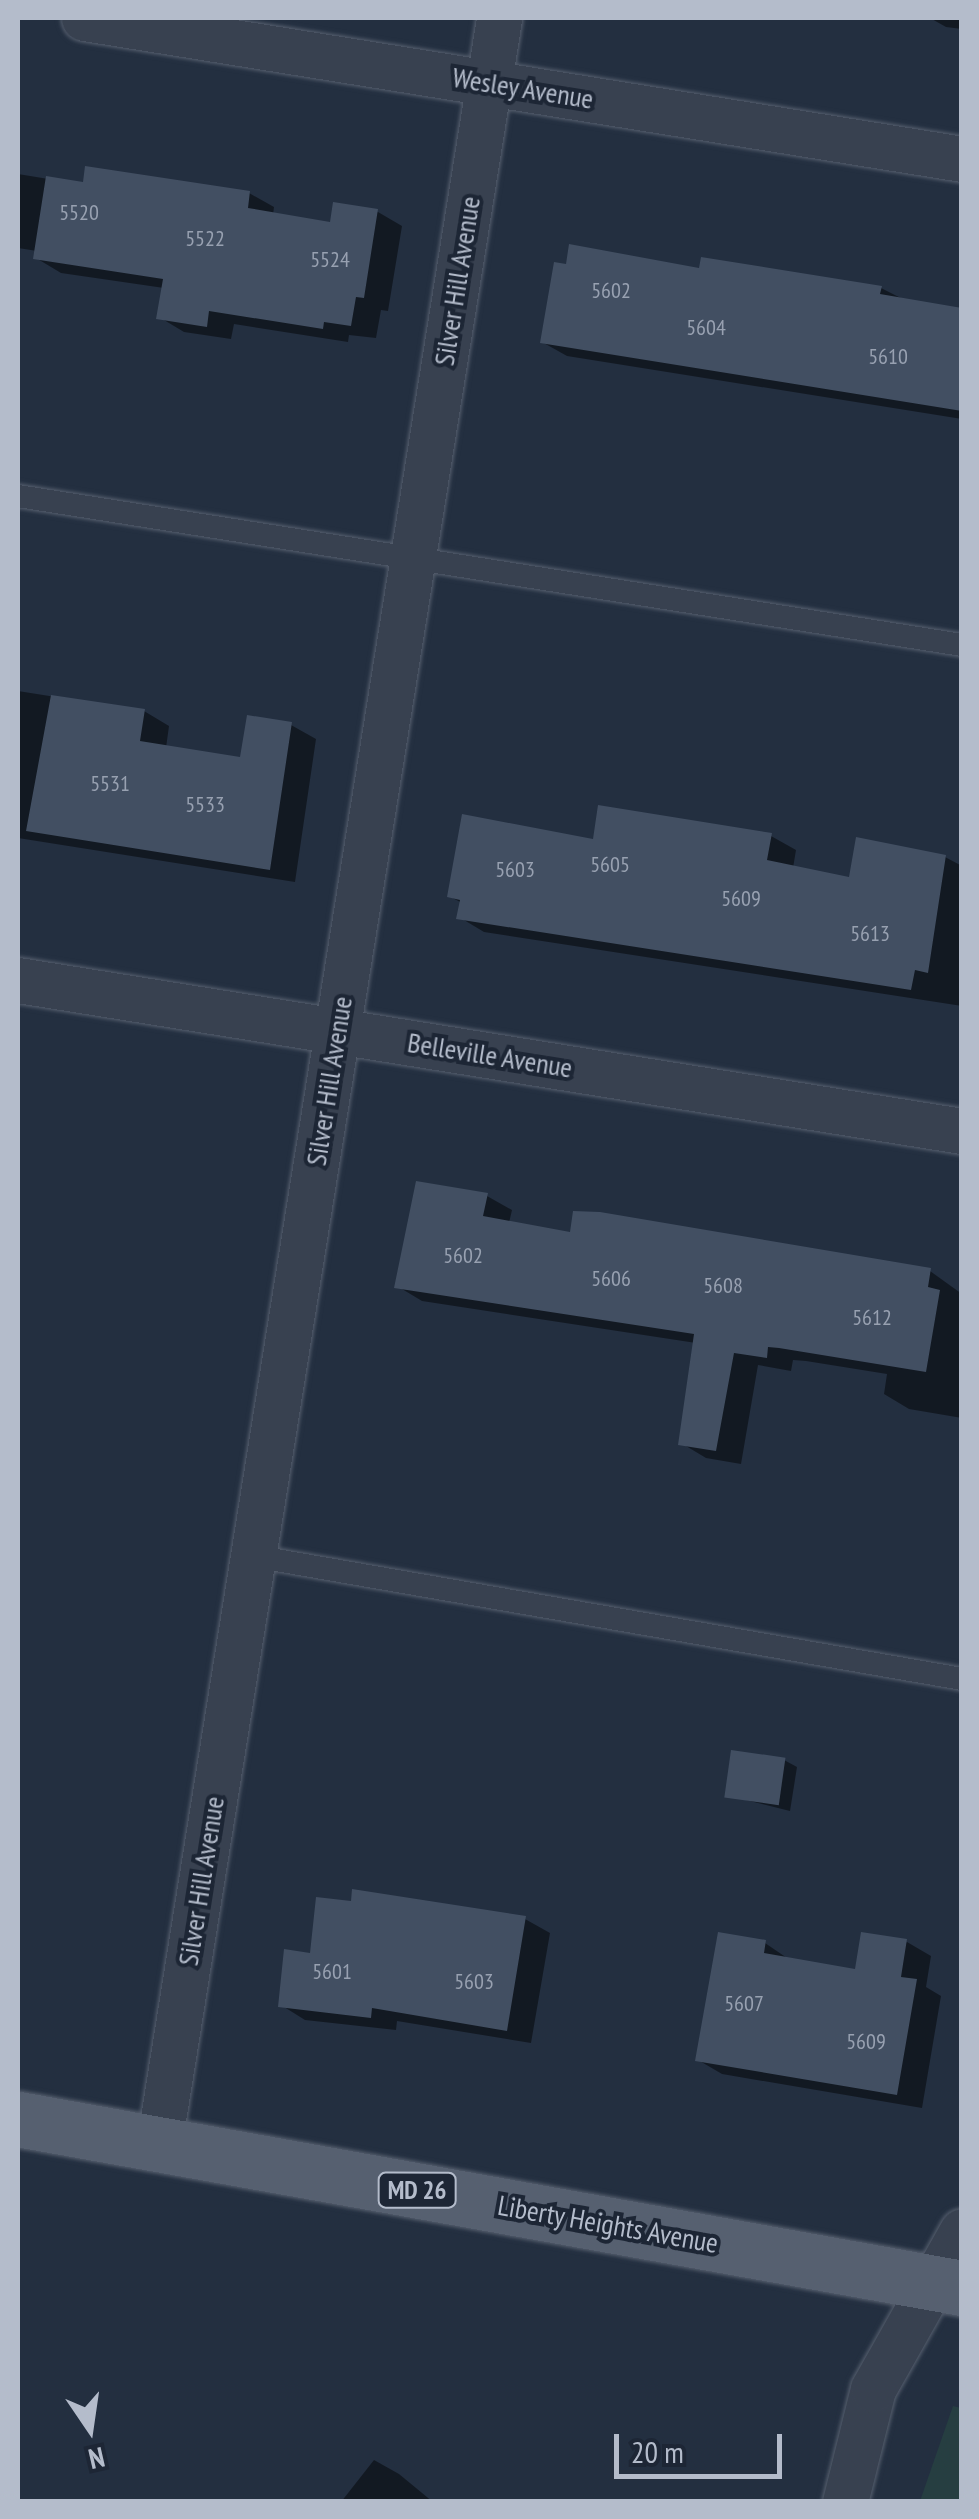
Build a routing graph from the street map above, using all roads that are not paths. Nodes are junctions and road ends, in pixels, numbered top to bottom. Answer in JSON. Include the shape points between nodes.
{"nodes":[{"id":1,"x":84,"y":18,"type":"edge"},
{"id":2,"x":499,"y":18,"type":"edge"},
{"id":3,"x":488,"y":82,"type":"junction"},
{"id":4,"x":962,"y":158,"type":"edge"},
{"id":5,"x":18,"y":496,"type":"edge"},
{"id":6,"x":412,"y":558,"type":"junction"},
{"id":7,"x":962,"y":645,"type":"edge"},
{"id":8,"x":18,"y":980,"type":"edge"},
{"id":9,"x":337,"y":1031,"type":"junction"},
{"id":10,"x":962,"y":1130,"type":"edge"},
{"id":11,"x":253,"y":1556,"type":"junction"},
{"id":12,"x":962,"y":1680,"type":"edge"},
{"id":13,"x":18,"y":2119,"type":"edge"},
{"id":14,"x":159,"y":2144,"type":"junction"},
{"id":15,"x":962,"y":2231,"type":"edge"},
{"id":16,"x":946,"y":2286,"type":"edge"},
{"id":17,"x":845,"y":2502,"type":"edge"}],
"edges":[{"from":1,"to":3,"type":"street","name":"Wesley Avenue"},
{"from":2,"to":3,"type":"street","name":"Silver Hill Avenue"},
{"from":3,"to":4,"type":"street","name":"Wesley Avenue"},
{"from":3,"to":6,"type":"street","name":"Silver Hill Avenue"},
{"from":5,"to":6,"type":"lane"},
{"from":6,"to":7,"type":"lane"},
{"from":6,"to":9,"type":"street","name":"Silver Hill Avenue"},
{"from":8,"to":9,"type":"street","name":"Belleville Avenue"},
{"from":9,"to":10,"type":"street","name":"Belleville Avenue"},
{"from":9,"to":11,"type":"street","name":"Silver Hill Avenue"},
{"from":11,"to":12,"type":"lane"},
{"from":11,"to":14,"type":"street","name":"Silver Hill Avenue"},
{"from":13,"to":14,"type":"main road","name":"Liberty Heights Avenue","number":"MD 26"},
{"from":14,"to":16,"type":"main road","name":"Liberty Heights Avenue","number":"MD 26"},
{"from":15,"to":16,"type":"street"},
{"from":16,"to":17,"type":"street","via":[[874,2389]]}]}
